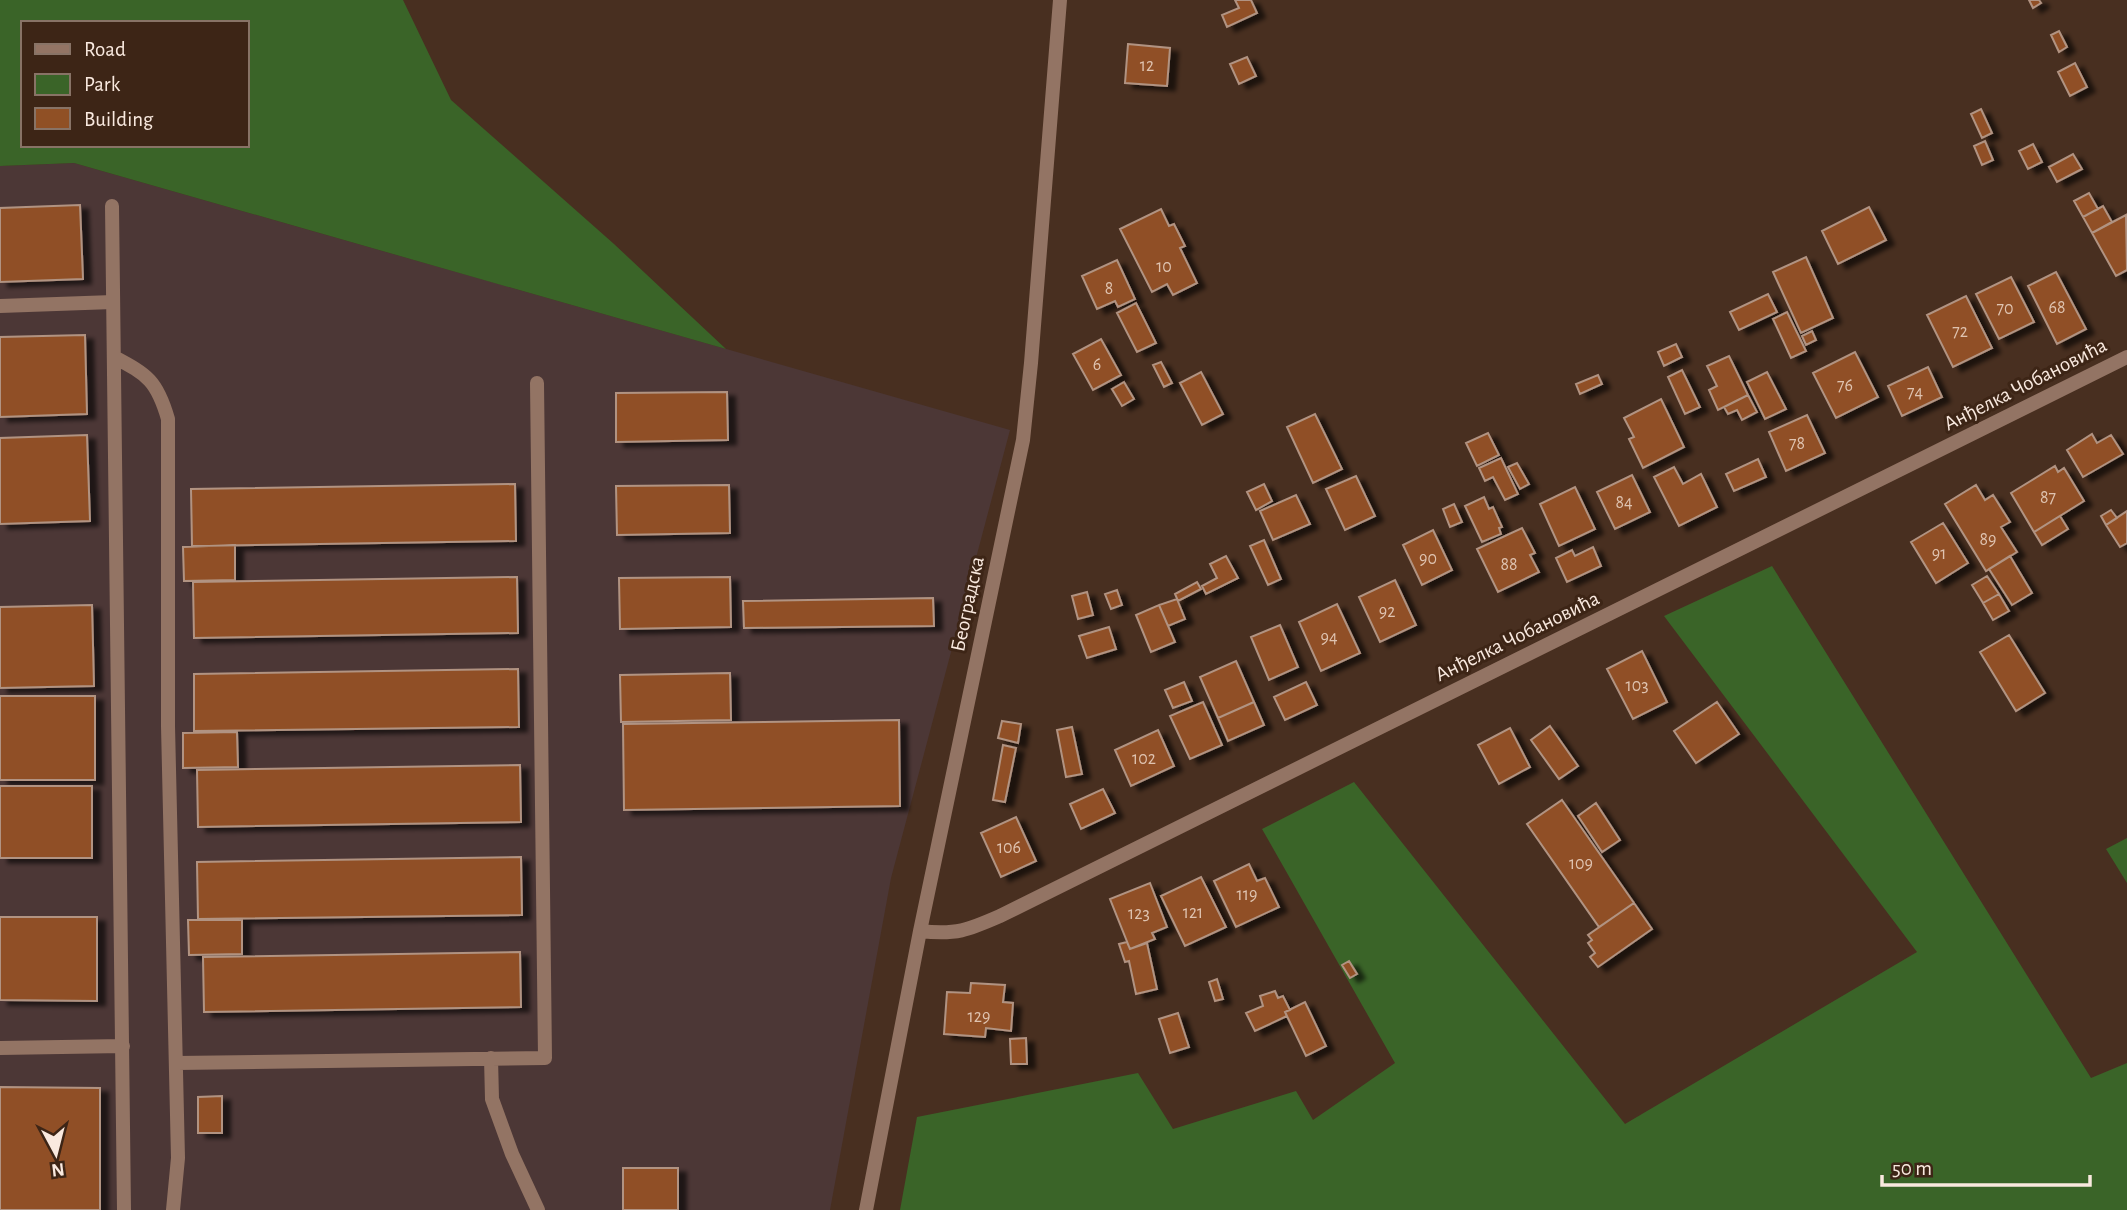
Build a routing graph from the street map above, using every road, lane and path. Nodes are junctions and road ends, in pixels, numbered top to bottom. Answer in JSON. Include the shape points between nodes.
{"nodes":[{"id":1,"x":1060,"y":0,"type":"edge"},
{"id":2,"x":112,"y":206,"type":"dead end"},
{"id":3,"x":113,"y":302,"type":"junction"},
{"id":4,"x":0,"y":306,"type":"edge"},
{"id":5,"x":2127,"y":356,"type":"edge"},
{"id":6,"x":114,"y":357,"type":"junction"},
{"id":7,"x":537,"y":383,"type":"dead end"},
{"id":8,"x":920,"y":931,"type":"junction"},
{"id":9,"x":123,"y":1046,"type":"junction"},
{"id":10,"x":0,"y":1048,"type":"edge"},
{"id":11,"x":491,"y":1058,"type":"junction"},
{"id":12,"x":177,"y":1063,"type":"junction"},
{"id":13,"x":124,"y":1210,"type":"edge"},
{"id":14,"x":173,"y":1210,"type":"edge"},
{"id":15,"x":538,"y":1210,"type":"edge"},
{"id":16,"x":866,"y":1210,"type":"edge"}],
"edges":[{"from":1,"to":8,"type":"street","name":"Београдска","via":[[1023,440]]},
{"from":2,"to":3,"type":"street"},
{"from":3,"to":4,"type":"street"},
{"from":3,"to":6,"type":"street"},
{"from":5,"to":8,"type":"street","name":"Анђелка Чобановића","via":[[1000,916],[962,932]]},
{"from":6,"to":9,"type":"street"},
{"from":6,"to":12,"type":"street","via":[[143,373],[161,393],[168,419],[168,726]]},
{"from":7,"to":11,"type":"street","via":[[545,1058]]},
{"from":8,"to":16,"type":"street","name":"Београдска"},
{"from":9,"to":10,"type":"street"},
{"from":9,"to":13,"type":"street"},
{"from":11,"to":12,"type":"street"},
{"from":11,"to":15,"type":"street","via":[[492,1099]]},
{"from":12,"to":14,"type":"street","via":[[178,1158]]}]}
